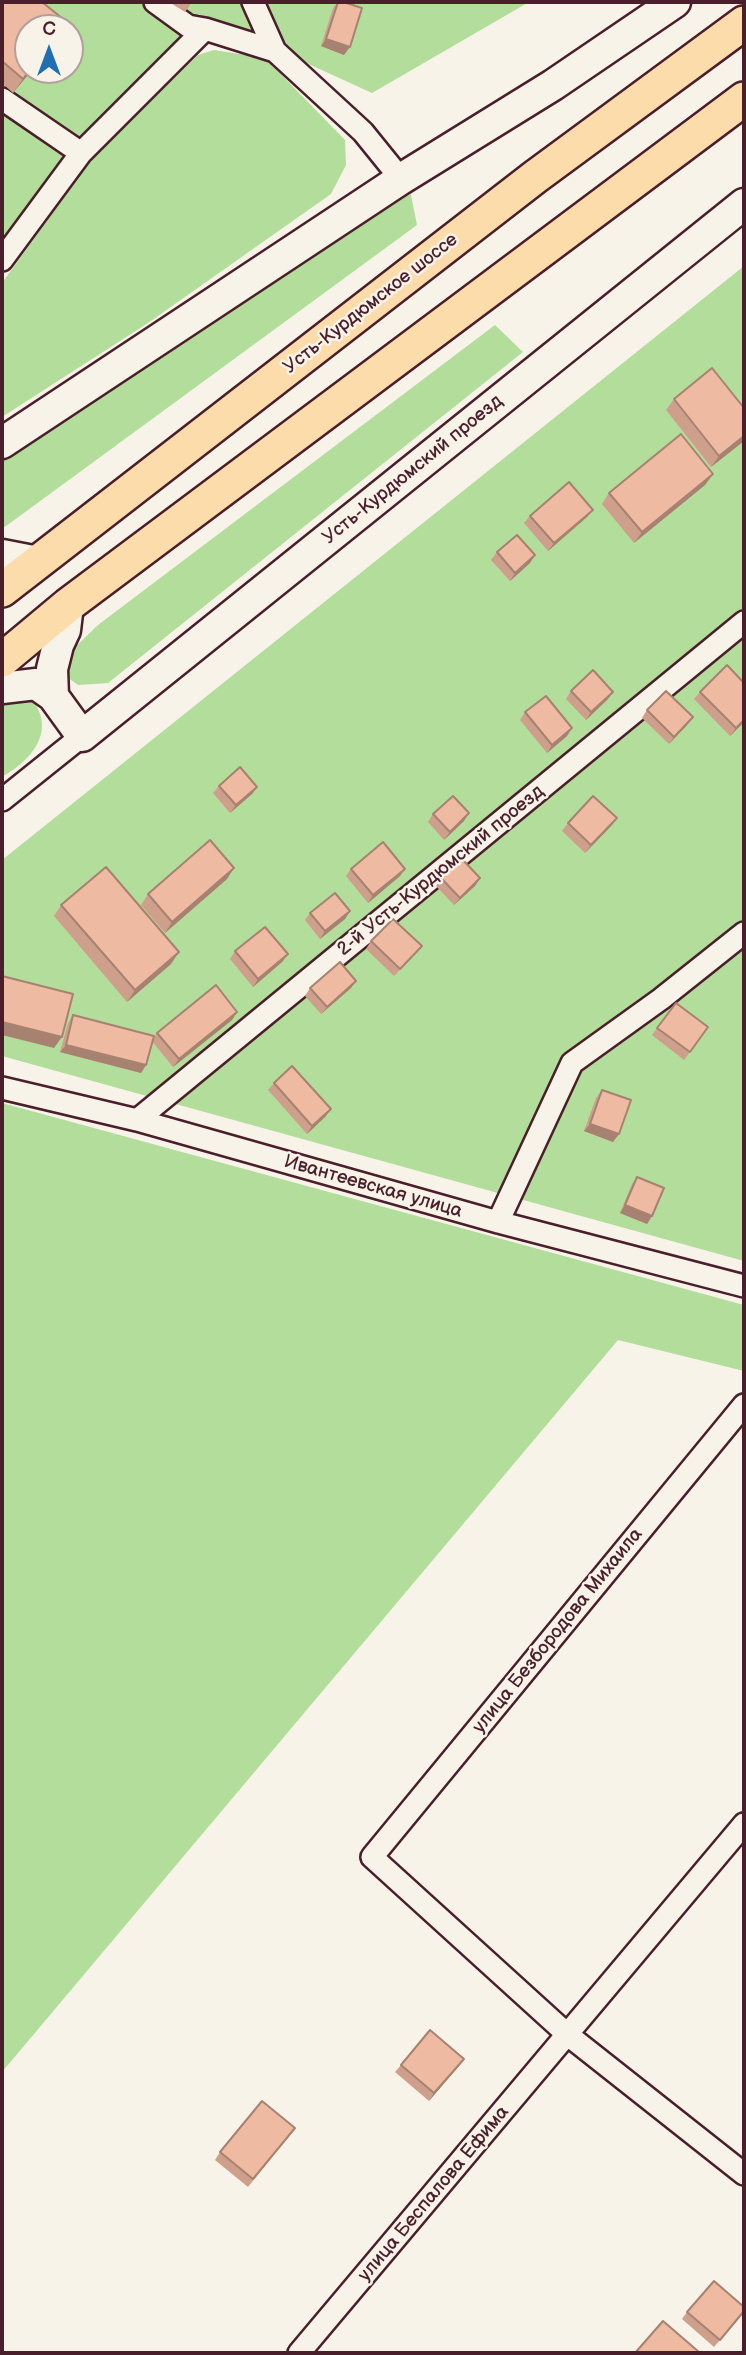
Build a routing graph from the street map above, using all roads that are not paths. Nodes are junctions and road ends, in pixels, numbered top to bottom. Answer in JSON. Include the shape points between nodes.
{"nodes":[{"id":1,"x":155,"y":2,"type":"edge"},
{"id":2,"x":253,"y":2,"type":"edge"},
{"id":3,"x":676,"y":2,"type":"edge"},
{"id":4,"x":744,"y":23,"type":"edge"},
{"id":5,"x":205,"y":29,"type":"junction"},
{"id":6,"x":275,"y":51,"type":"junction"},
{"id":7,"x":2,"y":99,"type":"edge"},
{"id":8,"x":744,"y":99,"type":"edge"},
{"id":9,"x":81,"y":153,"type":"junction"},
{"id":10,"x":401,"y":179,"type":"junction"},
{"id":11,"x":742,"y":211,"type":"edge"},
{"id":12,"x":2,"y":260,"type":"edge"},
{"id":13,"x":2,"y":443,"type":"edge"},
{"id":14,"x":2,"y":555,"type":"edge"},
{"id":15,"x":38,"y":562,"type":"junction"},
{"id":16,"x":2,"y":590,"type":"edge"},
{"id":17,"x":68,"y":605,"type":"junction"},
{"id":18,"x":744,"y":622,"type":"edge"},
{"id":19,"x":2,"y":660,"type":"edge"},
{"id":20,"x":2,"y":688,"type":"edge"},
{"id":21,"x":53,"y":696,"type":"junction"},
{"id":22,"x":82,"y":736,"type":"junction"},
{"id":23,"x":2,"y":800,"type":"edge"},
{"id":24,"x":744,"y":933,"type":"edge"},
{"id":25,"x":2,"y":1088,"type":"edge"},
{"id":26,"x":137,"y":1120,"type":"junction"},
{"id":27,"x":498,"y":1222,"type":"junction"},
{"id":28,"x":744,"y":1286,"type":"edge"},
{"id":29,"x":744,"y":1405,"type":"edge"},
{"id":30,"x":744,"y":1824,"type":"edge"},
{"id":31,"x":568,"y":2035,"type":"junction"},
{"id":32,"x":744,"y":2174,"type":"edge"},
{"id":33,"x":299,"y":2353,"type":"edge"}],
"edges":[{"from":1,"to":5,"type":"street","via":[[188,26]]},
{"from":2,"to":6,"type":"street"},
{"from":3,"to":10,"type":"street"},
{"from":4,"to":15,"type":"main road","name":"Усть-Курдюмское шоссе","via":[[535,177]]},
{"from":5,"to":6,"type":"street"},
{"from":5,"to":9,"type":"street"},
{"from":6,"to":10,"type":"street","via":[[363,132]]},
{"from":7,"to":9,"type":"street"},
{"from":8,"to":17,"type":"main road"},
{"from":9,"to":12,"type":"street"},
{"from":10,"to":13,"type":"street"},
{"from":11,"to":22,"type":"street","name":"Усть-Курдюмский проезд"},
{"from":14,"to":15,"type":"street"},
{"from":15,"to":16,"type":"main road","name":"Усть-Курдюмское шоссе"},
{"from":17,"to":19,"type":"main road"},
{"from":17,"to":21,"type":"street","via":[[52,669]]},
{"from":18,"to":26,"type":"street","name":"2-й Усть-Курдюмский проезд"},
{"from":20,"to":21,"type":"street","via":[[36,684]]},
{"from":21,"to":22,"type":"street"},
{"from":22,"to":23,"type":"street"},
{"from":24,"to":27,"type":"street","via":[[572,1063]]},
{"from":25,"to":26,"type":"street","name":"Ивантеевская улица"},
{"from":26,"to":27,"type":"street","name":"Ивантеевская улица"},
{"from":27,"to":28,"type":"street","name":"Ивантеевская улица"},
{"from":29,"to":31,"type":"street","name":"улица Безбородова Михаила","via":[[372,1857]]},
{"from":30,"to":31,"type":"street","name":"улица Беспалова Ефима"},
{"from":31,"to":32,"type":"street"},
{"from":31,"to":33,"type":"street","name":"улица Беспалова Ефима"}]}
